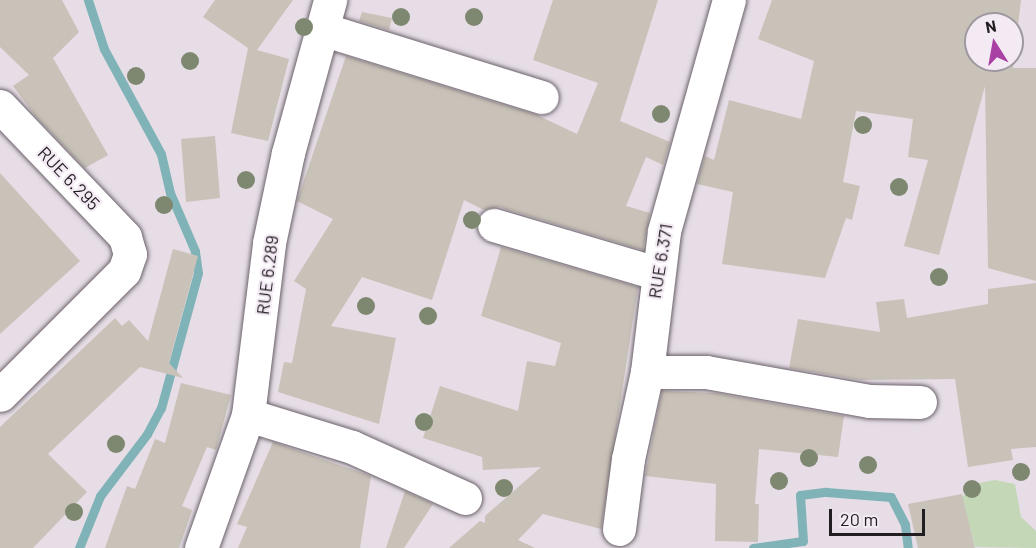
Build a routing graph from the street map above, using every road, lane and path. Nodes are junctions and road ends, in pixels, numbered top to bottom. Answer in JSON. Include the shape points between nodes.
{"nodes":[{"id":1,"x":729,"y":0,"type":"edge"},
{"id":2,"x":326,"y":15,"type":"edge"},
{"id":3,"x":542,"y":98,"type":"dead end"},
{"id":4,"x":0,"y":106,"type":"edge"},
{"id":5,"x":494,"y":225,"type":"dead end"},
{"id":6,"x":656,"y":273,"type":"junction"},
{"id":7,"x":647,"y":372,"type":"junction"},
{"id":8,"x":0,"y":395,"type":"edge"},
{"id":9,"x":920,"y":402,"type":"dead end"},
{"id":10,"x":248,"y":415,"type":"junction"},
{"id":11,"x":465,"y":498,"type":"dead end"},
{"id":12,"x":619,"y":529,"type":"dead end"},
{"id":13,"x":201,"y":548,"type":"edge"}],
"edges":[{"from":1,"to":6,"type":"street","name":"RUE 6.371","via":[[664,231]]},
{"from":2,"to":3,"type":"street"},
{"from":2,"to":10,"type":"street","name":"RUE 6.289","via":[[288,153],[269,243]]},
{"from":4,"to":8,"type":"street","name":"RUE 6.295","via":[[125,237],[130,254],[124,271]]},
{"from":5,"to":6,"type":"street"},
{"from":6,"to":7,"type":"street","name":"RUE 6.371"},
{"from":7,"to":9,"type":"street","via":[[706,372],[870,401]]},
{"from":7,"to":12,"type":"street","name":"RUE 6.371","via":[[628,459]]},
{"from":10,"to":11,"type":"street","via":[[352,447]]},
{"from":10,"to":13,"type":"street","name":"RUE 6.289"}]}
